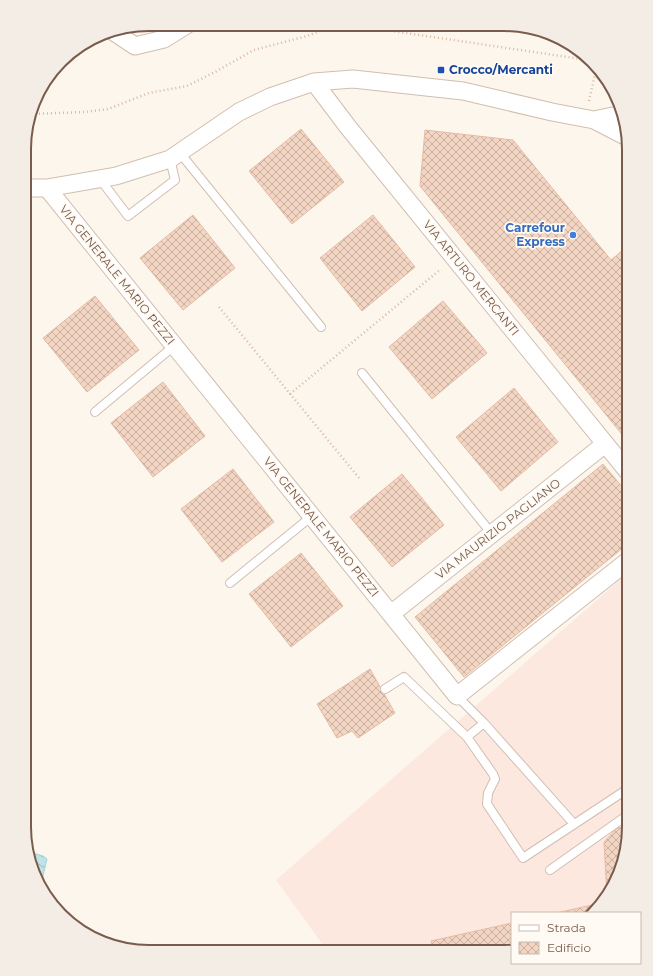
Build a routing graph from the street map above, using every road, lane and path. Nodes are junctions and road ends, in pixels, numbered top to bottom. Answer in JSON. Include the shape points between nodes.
{"nodes":[{"id":1,"x":177,"y":31,"type":"edge"},
{"id":2,"x":320,"y":31,"type":"edge"},
{"id":3,"x":392,"y":31,"type":"edge"},
{"id":4,"x":119,"y":35,"type":"edge"},
{"id":5,"x":580,"y":59,"type":"edge"},
{"id":6,"x":314,"y":82,"type":"junction"},
{"id":7,"x":36,"y":114,"type":"edge"},
{"id":8,"x":617,"y":115,"type":"edge"},
{"id":9,"x":594,"y":120,"type":"junction"},
{"id":10,"x":621,"y":135,"type":"edge"},
{"id":11,"x":175,"y":156,"type":"junction"},
{"id":12,"x":100,"y":179,"type":"junction"},
{"id":13,"x":31,"y":188,"type":"edge"},
{"id":14,"x":47,"y":188,"type":"junction"},
{"id":15,"x":454,"y":258,"type":"junction"},
{"id":16,"x":219,"y":307,"type":"dead end"},
{"id":17,"x":321,"y":327,"type":"dead end"},
{"id":18,"x":174,"y":346,"type":"junction"},
{"id":19,"x":362,"y":373,"type":"dead end"},
{"id":20,"x":290,"y":394,"type":"junction"},
{"id":21,"x":95,"y":412,"type":"dead end"},
{"id":22,"x":605,"y":444,"type":"junction"},
{"id":23,"x":622,"y":465,"type":"edge"},
{"id":24,"x":359,"y":478,"type":"dead end"},
{"id":25,"x":312,"y":516,"type":"junction"},
{"id":26,"x":492,"y":534,"type":"junction"},
{"id":27,"x":622,"y":566,"type":"edge"},
{"id":28,"x":230,"y":583,"type":"dead end"},
{"id":29,"x":391,"y":614,"type":"junction"},
{"id":30,"x":385,"y":689,"type":"dead end"},
{"id":31,"x":457,"y":696,"type":"junction"},
{"id":32,"x":484,"y":723,"type":"junction"},
{"id":33,"x":467,"y":737,"type":"junction"},
{"id":34,"x":622,"y":793,"type":"edge"},
{"id":35,"x":622,"y":819,"type":"edge"},
{"id":36,"x":574,"y":824,"type":"junction"},
{"id":37,"x":550,"y":870,"type":"dead end"}],
"edges":[{"from":1,"to":4,"type":"street","via":[[164,39],[135,46]]},
{"from":2,"to":7,"type":"path","via":[[254,50],[186,86],[149,93],[108,109]]},
{"from":3,"to":5,"type":"path"},
{"from":6,"to":9,"type":"street","via":[[353,79],[463,91]]},
{"from":6,"to":11,"type":"street","via":[[270,97],[239,112]]},
{"from":6,"to":15,"type":"street","name":"VIA ARTURO MERCANTI"},
{"from":8,"to":9,"type":"street"},
{"from":9,"to":10,"type":"street"},
{"from":11,"to":12,"type":"street"},
{"from":11,"to":12,"type":"lane","via":[[175,180],[128,216]]},
{"from":11,"to":17,"type":"lane"},
{"from":12,"to":14,"type":"street"},
{"from":13,"to":14,"type":"street"},
{"from":14,"to":18,"type":"street","name":"VIA GENERALE MARIO PEZZI"},
{"from":15,"to":20,"type":"path"},
{"from":15,"to":22,"type":"street","name":"VIA ARTURO MERCANTI"},
{"from":16,"to":20,"type":"path"},
{"from":18,"to":21,"type":"lane"},
{"from":18,"to":25,"type":"street","name":"VIA GENERALE MARIO PEZZI"},
{"from":19,"to":26,"type":"lane"},
{"from":20,"to":24,"type":"path"},
{"from":22,"to":23,"type":"street","name":"VIA ARTURO MERCANTI"},
{"from":22,"to":26,"type":"street","name":"VIA MAURIZIO PAGLIANO"},
{"from":25,"to":28,"type":"lane"},
{"from":25,"to":29,"type":"street","name":"VIA GENERALE MARIO PEZZI"},
{"from":26,"to":29,"type":"street","name":"VIA MAURIZIO PAGLIANO"},
{"from":27,"to":31,"type":"street"},
{"from":29,"to":31,"type":"street","name":"VIA GENERALE MARIO PEZZI"},
{"from":30,"to":33,"type":"lane","via":[[404,677]]},
{"from":31,"to":32,"type":"lane"},
{"from":32,"to":33,"type":"lane"},
{"from":32,"to":36,"type":"lane"},
{"from":33,"to":36,"type":"lane","via":[[495,779],[486,804],[523,858]]},
{"from":34,"to":36,"type":"lane"},
{"from":35,"to":37,"type":"lane"}]}
